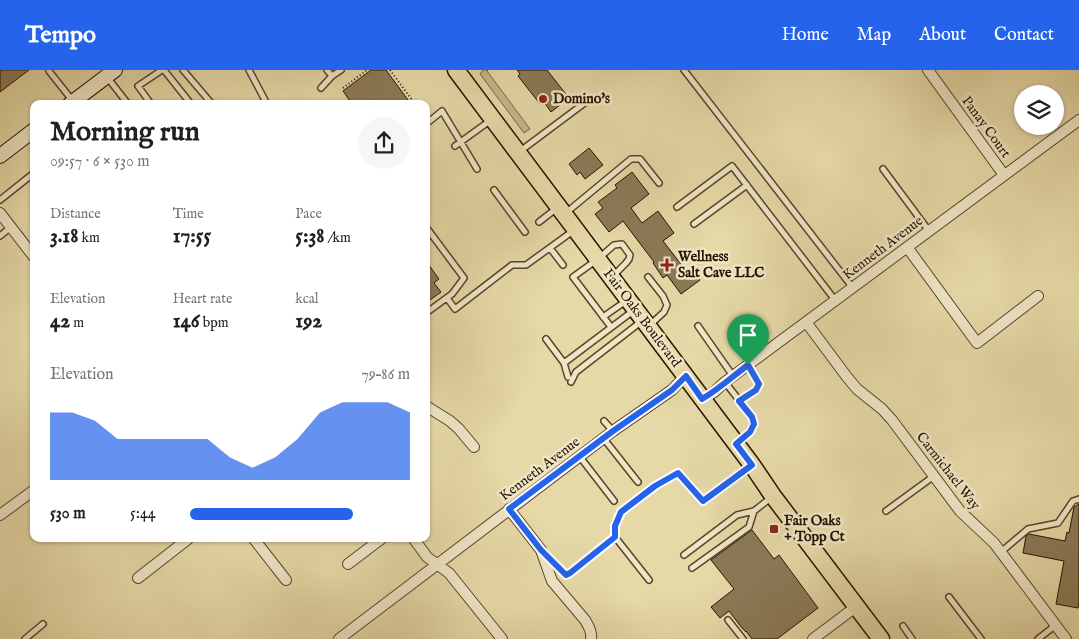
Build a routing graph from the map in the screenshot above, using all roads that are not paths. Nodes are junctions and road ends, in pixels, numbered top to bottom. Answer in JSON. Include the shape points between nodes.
{"nodes":[{"id":1,"x":163,"y":70,"type":"edge"},
{"id":2,"x":182,"y":70,"type":"edge"},
{"id":3,"x":249,"y":70,"type":"edge"},
{"id":4,"x":327,"y":70,"type":"edge"},
{"id":5,"x":341,"y":70,"type":"edge"},
{"id":6,"x":684,"y":70,"type":"edge"},
{"id":7,"x":928,"y":70,"type":"edge"},
{"id":8,"x":49,"y":71,"type":"dead end"},
{"id":9,"x":113,"y":72,"type":"edge"},
{"id":10,"x":461,"y":73,"type":"edge"},
{"id":11,"x":332,"y":76,"type":"junction"},
{"id":12,"x":321,"y":88,"type":"dead end"},
{"id":13,"x":590,"y":99,"type":"dead end"},
{"id":14,"x":69,"y":100,"type":"edge"},
{"id":15,"x":75,"y":100,"type":"edge"},
{"id":16,"x":125,"y":100,"type":"edge"},
{"id":17,"x":148,"y":100,"type":"edge"},
{"id":18,"x":188,"y":100,"type":"edge"},
{"id":19,"x":208,"y":100,"type":"edge"},
{"id":20,"x":265,"y":100,"type":"edge"},
{"id":21,"x":493,"y":118,"type":"junction"},
{"id":22,"x":1079,"y":120,"type":"edge"},
{"id":23,"x":430,"y":121,"type":"edge"},
{"id":24,"x":30,"y":133,"type":"edge"},
{"id":25,"x":458,"y":144,"type":"junction"},
{"id":26,"x":518,"y":152,"type":"junction"},
{"id":27,"x":0,"y":156,"type":"edge"},
{"id":28,"x":477,"y":169,"type":"dead end"},
{"id":29,"x":883,"y":169,"type":"dead end"},
{"id":30,"x":1004,"y":175,"type":"junction"},
{"id":31,"x":30,"y":176,"type":"edge"},
{"id":32,"x":659,"y":184,"type":"dead end"},
{"id":33,"x":747,"y":185,"type":"junction"},
{"id":34,"x":494,"y":190,"type":"dead end"},
{"id":35,"x":0,"y":200,"type":"edge"},
{"id":36,"x":677,"y":207,"type":"dead end"},
{"id":37,"x":562,"y":210,"type":"junction"},
{"id":38,"x":0,"y":212,"type":"edge"},
{"id":39,"x":539,"y":222,"type":"dead end"},
{"id":40,"x":694,"y":224,"type":"dead end"},
{"id":41,"x":11,"y":227,"type":"junction"},
{"id":42,"x":576,"y":229,"type":"junction"},
{"id":43,"x":929,"y":231,"type":"junction"},
{"id":44,"x":525,"y":232,"type":"dead end"},
{"id":45,"x":430,"y":233,"type":"edge"},
{"id":46,"x":0,"y":236,"type":"edge"},
{"id":47,"x":907,"y":247,"type":"junction"},
{"id":48,"x":550,"y":248,"type":"junction"},
{"id":49,"x":30,"y":251,"type":"edge"},
{"id":50,"x":598,"y":259,"type":"junction"},
{"id":51,"x":563,"y":265,"type":"dead end"},
{"id":52,"x":612,"y":277,"type":"junction"},
{"id":53,"x":648,"y":277,"type":"dead end"},
{"id":54,"x":852,"y":288,"type":"junction"},
{"id":55,"x":1038,"y":296,"type":"dead end"},
{"id":56,"x":447,"y":298,"type":"junction"},
{"id":57,"x":836,"y":300,"type":"junction"},
{"id":58,"x":430,"y":310,"type":"edge"},
{"id":59,"x":639,"y":314,"type":"junction"},
{"id":60,"x":604,"y":317,"type":"junction"},
{"id":61,"x":806,"y":322,"type":"junction"},
{"id":62,"x":698,"y":326,"type":"dead end"},
{"id":63,"x":611,"y":327,"type":"junction"},
{"id":64,"x":546,"y":339,"type":"dead end"},
{"id":65,"x":564,"y":362,"type":"junction"},
{"id":66,"x":748,"y":365,"type":"junction"},
{"id":67,"x":686,"y":376,"type":"junction"},
{"id":68,"x":729,"y":379,"type":"junction"},
{"id":69,"x":702,"y":399,"type":"junction"},
{"id":70,"x":739,"y":401,"type":"junction"},
{"id":71,"x":430,"y":408,"type":"edge"},
{"id":72,"x":604,"y":420,"type":"dead end"},
{"id":73,"x":613,"y":431,"type":"junction"},
{"id":74,"x":603,"y":438,"type":"junction"},
{"id":75,"x":736,"y":444,"type":"junction"},
{"id":76,"x":474,"y":447,"type":"dead end"},
{"id":77,"x":579,"y":456,"type":"junction"},
{"id":78,"x":752,"y":465,"type":"junction"},
{"id":79,"x":934,"y":476,"type":"junction"},
{"id":80,"x":638,"y":482,"type":"dead end"},
{"id":81,"x":30,"y":493,"type":"edge"},
{"id":82,"x":773,"y":496,"type":"junction"},
{"id":83,"x":1079,"y":499,"type":"edge"},
{"id":84,"x":614,"y":501,"type":"dead end"},
{"id":85,"x":509,"y":509,"type":"junction"},
{"id":86,"x":754,"y":511,"type":"junction"},
{"id":87,"x":886,"y":511,"type":"dead end"},
{"id":88,"x":0,"y":515,"type":"edge"},
{"id":89,"x":615,"y":537,"type":"junction"},
{"id":90,"x":184,"y":542,"type":"edge"},
{"id":91,"x":256,"y":542,"type":"edge"},
{"id":92,"x":378,"y":542,"type":"edge"},
{"id":93,"x":416,"y":542,"type":"edge"},
{"id":94,"x":541,"y":550,"type":"junction"},
{"id":95,"x":1001,"y":552,"type":"junction"},
{"id":96,"x":684,"y":555,"type":"dead end"},
{"id":97,"x":348,"y":564,"type":"dead end"},
{"id":98,"x":438,"y":564,"type":"junction"},
{"id":99,"x":692,"y":568,"type":"dead end"},
{"id":100,"x":138,"y":578,"type":"dead end"},
{"id":101,"x":286,"y":580,"type":"dead end"},
{"id":102,"x":648,"y":580,"type":"dead end"},
{"id":103,"x":949,"y":596,"type":"dead end"},
{"id":104,"x":857,"y":606,"type":"junction"},
{"id":105,"x":728,"y":620,"type":"dead end"},
{"id":106,"x":43,"y":624,"type":"dead end"},
{"id":107,"x":903,"y":626,"type":"dead end"},
{"id":108,"x":1056,"y":626,"type":"junction"},
{"id":109,"x":819,"y":637,"type":"edge"},
{"id":110,"x":25,"y":639,"type":"edge"},
{"id":111,"x":339,"y":639,"type":"edge"},
{"id":112,"x":502,"y":639,"type":"edge"},
{"id":113,"x":590,"y":639,"type":"edge"},
{"id":114,"x":743,"y":639,"type":"edge"},
{"id":115,"x":881,"y":639,"type":"edge"},
{"id":116,"x":912,"y":639,"type":"edge"},
{"id":117,"x":981,"y":639,"type":"edge"},
{"id":118,"x":1038,"y":639,"type":"edge"},
{"id":119,"x":1066,"y":639,"type":"edge"}],
"edges":[{"from":1,"to":17,"type":"lane","via":[[138,86]]},
{"from":1,"to":18,"type":"lane"},
{"from":2,"to":19,"type":"lane"},
{"from":3,"to":20,"type":"lane"},
{"from":4,"to":11,"type":"lane"},
{"from":5,"to":11,"type":"lane"},
{"from":6,"to":54,"type":"lane"},
{"from":7,"to":30,"type":"street","name":"Panay Court"},
{"from":8,"to":14,"type":"lane"},
{"from":9,"to":15,"type":"main road"},
{"from":9,"to":16,"type":"lane"},
{"from":10,"to":21,"type":"main road","name":"Fair Oaks Boulevard"},
{"from":11,"to":12,"type":"lane"},
{"from":13,"to":26,"type":"lane"},
{"from":21,"to":25,"type":"lane"},
{"from":21,"to":26,"type":"main road","name":"Fair Oaks Boulevard"},
{"from":22,"to":30,"type":"street","name":"Kenneth Avenue"},
{"from":23,"to":25,"type":"lane","via":[[442,111]]},
{"from":24,"to":27,"type":"main road"},
{"from":25,"to":28,"type":"lane"},
{"from":26,"to":37,"type":"main road","name":"Fair Oaks Boulevard"},
{"from":29,"to":43,"type":"lane"},
{"from":30,"to":43,"type":"street","name":"Kenneth Avenue"},
{"from":31,"to":35,"type":"lane"},
{"from":32,"to":37,"type":"lane","via":[[640,159],[631,158]]},
{"from":33,"to":36,"type":"lane","via":[[732,166]]},
{"from":33,"to":40,"type":"lane"},
{"from":33,"to":57,"type":"lane"},
{"from":34,"to":44,"type":"lane"},
{"from":37,"to":39,"type":"lane"},
{"from":37,"to":42,"type":"main road","name":"Fair Oaks Boulevard"},
{"from":38,"to":41,"type":"street"},
{"from":41,"to":46,"type":"lane"},
{"from":41,"to":49,"type":"street"},
{"from":42,"to":48,"type":"lane"},
{"from":42,"to":50,"type":"main road","name":"Fair Oaks Boulevard"},
{"from":43,"to":47,"type":"street","name":"Kenneth Avenue"},
{"from":45,"to":56,"type":"lane","via":[[464,278]]},
{"from":47,"to":54,"type":"street","name":"Kenneth Avenue"},
{"from":47,"to":55,"type":"street","via":[[977,343]]},
{"from":48,"to":51,"type":"lane"},
{"from":48,"to":56,"type":"lane","via":[[526,265],[512,265],[455,309]]},
{"from":50,"to":52,"type":"main road","name":"Fair Oaks Boulevard"},
{"from":50,"to":52,"type":"lane","via":[[614,245],[622,244],[627,250],[629,259]]},
{"from":50,"to":60,"type":"lane","via":[[573,277]]},
{"from":52,"to":59,"type":"main road","name":"Fair Oaks Boulevard"},
{"from":53,"to":59,"type":"lane","via":[[667,305],[664,312]]},
{"from":54,"to":57,"type":"street","name":"Kenneth Avenue"},
{"from":56,"to":58,"type":"lane"},
{"from":57,"to":61,"type":"street","name":"Kenneth Avenue"},
{"from":59,"to":60,"type":"lane"},
{"from":59,"to":63,"type":"lane"},
{"from":59,"to":65,"type":"lane","via":[[570,379]]},
{"from":59,"to":67,"type":"main road","name":"Fair Oaks Boulevard"},
{"from":60,"to":63,"type":"lane"},
{"from":61,"to":66,"type":"street","name":"Kenneth Avenue"},
{"from":61,"to":79,"type":"street","name":"Carmichael Way","via":[[846,377],[892,420]]},
{"from":62,"to":68,"type":"lane"},
{"from":63,"to":65,"type":"lane"},
{"from":64,"to":65,"type":"lane"},
{"from":66,"to":68,"type":"street","name":"Kenneth Avenue"},
{"from":66,"to":70,"type":"lane","via":[[759,384],[756,390]]},
{"from":67,"to":69,"type":"main road","name":"Fair Oaks Boulevard"},
{"from":67,"to":73,"type":"street","name":"Kenneth Avenue","via":[[672,390]]},
{"from":68,"to":69,"type":"street","name":"Kenneth Avenue"},
{"from":68,"to":70,"type":"lane"},
{"from":69,"to":75,"type":"main road","name":"Fair Oaks Boulevard"},
{"from":70,"to":75,"type":"lane","via":[[754,424]]},
{"from":71,"to":76,"type":"street","via":[[450,421]]},
{"from":72,"to":73,"type":"lane"},
{"from":73,"to":74,"type":"street","name":"Kenneth Avenue"},
{"from":74,"to":77,"type":"street","name":"Kenneth Avenue"},
{"from":74,"to":80,"type":"lane"},
{"from":75,"to":78,"type":"main road","name":"Fair Oaks Boulevard"},
{"from":77,"to":84,"type":"lane"},
{"from":77,"to":85,"type":"street","name":"Kenneth Avenue"},
{"from":78,"to":82,"type":"main road","name":"Fair Oaks Boulevard"},
{"from":78,"to":89,"type":"lane","via":[[703,501],[678,473],[621,512],[615,526]]},
{"from":79,"to":87,"type":"lane"},
{"from":79,"to":95,"type":"street","name":"Carmichael Way","via":[[960,511]]},
{"from":81,"to":88,"type":"street"},
{"from":82,"to":86,"type":"lane"},
{"from":82,"to":104,"type":"main road","name":"Fair Oaks Boulevard"},
{"from":83,"to":95,"type":"lane","via":[[1073,501],[1058,523],[1028,529]]},
{"from":85,"to":94,"type":"street"},
{"from":85,"to":98,"type":"street","name":"Kenneth Avenue"},
{"from":86,"to":96,"type":"lane","via":[[737,515]]},
{"from":86,"to":99,"type":"lane","via":[[749,527]]},
{"from":89,"to":94,"type":"lane","via":[[566,575]]},
{"from":89,"to":102,"type":"lane"},
{"from":90,"to":100,"type":"street"},
{"from":91,"to":101,"type":"street"},
{"from":92,"to":97,"type":"street"},
{"from":93,"to":98,"type":"street"},
{"from":94,"to":113,"type":"street","via":[[552,581],[586,620]]},
{"from":95,"to":108,"type":"street","name":"Carmichael Way"},
{"from":98,"to":111,"type":"street","name":"Kenneth Avenue"},
{"from":98,"to":112,"type":"street","via":[[449,573]]},
{"from":103,"to":117,"type":"lane"},
{"from":104,"to":109,"type":"street"},
{"from":104,"to":115,"type":"main road","name":"Fair Oaks Boulevard"},
{"from":105,"to":114,"type":"lane"},
{"from":106,"to":110,"type":"lane"},
{"from":107,"to":116,"type":"lane"},
{"from":108,"to":118,"type":"lane"},
{"from":108,"to":119,"type":"street","name":"Carmichael Way"}]}
